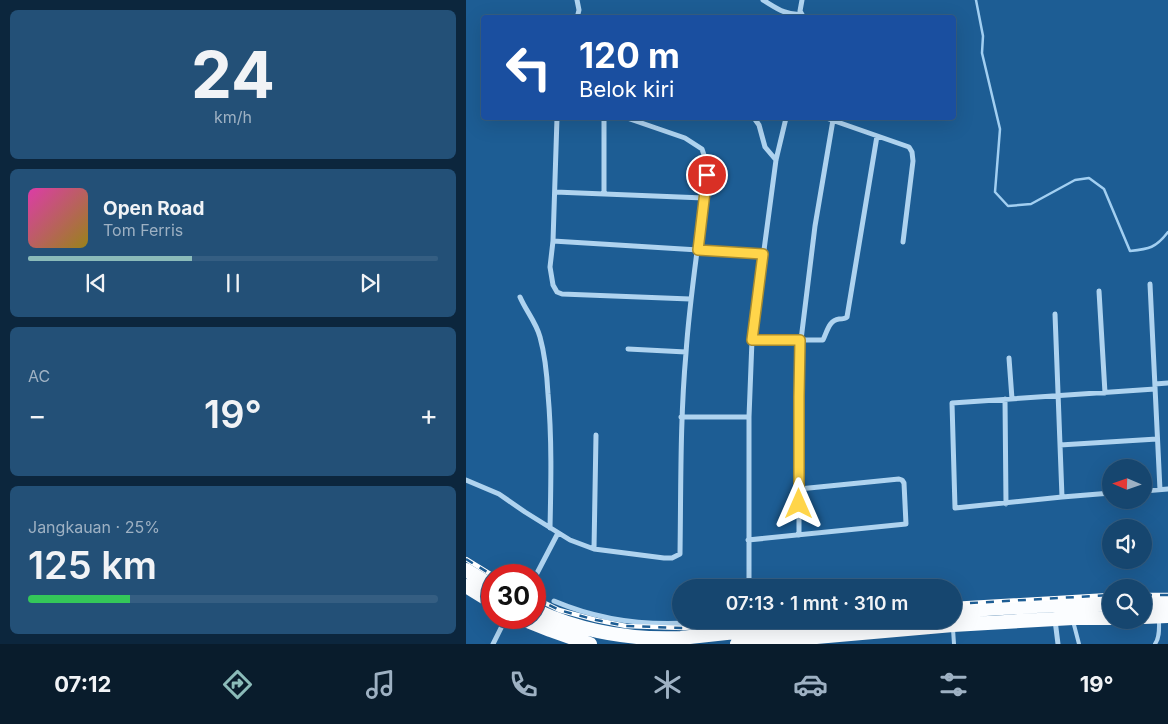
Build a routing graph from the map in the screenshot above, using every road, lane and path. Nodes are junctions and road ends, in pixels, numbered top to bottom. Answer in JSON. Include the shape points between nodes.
{"nodes":[{"id":1,"x":577,"y":0,"type":"edge"},
{"id":2,"x":763,"y":0,"type":"edge"},
{"id":3,"x":802,"y":0,"type":"edge"},
{"id":4,"x":578,"y":15,"type":"edge"},
{"id":5,"x":794,"y":15,"type":"edge"},
{"id":6,"x":802,"y":15,"type":"edge"},
{"id":7,"x":557,"y":120,"type":"edge"},
{"id":8,"x":604,"y":120,"type":"edge"},
{"id":9,"x":633,"y":120,"type":"edge"},
{"id":10,"x":756,"y":120,"type":"edge"},
{"id":11,"x":786,"y":120,"type":"edge"},
{"id":12,"x":833,"y":120,"type":"joint"},
{"id":13,"x":877,"y":136,"type":"junction"},
{"id":14,"x":776,"y":160,"type":"junction"},
{"id":15,"x":555,"y":192,"type":"junction"},
{"id":16,"x":604,"y":194,"type":"junction"},
{"id":17,"x":704,"y":198,"type":"junction"},
{"id":18,"x":553,"y":241,"type":"junction"},
{"id":19,"x":903,"y":242,"type":"dead end"},
{"id":20,"x":698,"y":250,"type":"junction"},
{"id":21,"x":763,"y":254,"type":"junction"},
{"id":22,"x":1150,"y":284,"type":"dead end"},
{"id":23,"x":1099,"y":291,"type":"dead end"},
{"id":24,"x":520,"y":296,"type":"dead end"},
{"id":25,"x":690,"y":299,"type":"junction"},
{"id":26,"x":1055,"y":314,"type":"dead end"},
{"id":27,"x":752,"y":340,"type":"junction"},
{"id":28,"x":800,"y":340,"type":"junction"},
{"id":29,"x":628,"y":349,"type":"dead end"},
{"id":30,"x":686,"y":352,"type":"junction"},
{"id":31,"x":1009,"y":358,"type":"dead end"},
{"id":32,"x":1168,"y":383,"type":"edge"},
{"id":33,"x":1155,"y":387,"type":"junction"},
{"id":34,"x":1105,"y":393,"type":"junction"},
{"id":35,"x":1058,"y":396,"type":"junction"},
{"id":36,"x":1005,"y":399,"type":"junction"},
{"id":37,"x":1012,"y":399,"type":"junction"},
{"id":38,"x":681,"y":417,"type":"junction"},
{"id":39,"x":749,"y":417,"type":"junction"},
{"id":40,"x":596,"y":435,"type":"dead end"},
{"id":41,"x":1157,"y":438,"type":"junction"},
{"id":42,"x":1060,"y":445,"type":"junction"},
{"id":43,"x":466,"y":480,"type":"edge"},
{"id":44,"x":799,"y":489,"type":"junction"},
{"id":45,"x":1168,"y":489,"type":"edge"},
{"id":46,"x":1152,"y":490,"type":"edge"},
{"id":47,"x":1160,"y":490,"type":"junction"},
{"id":48,"x":1102,"y":494,"type":"edge"},
{"id":49,"x":1062,"y":497,"type":"junction"},
{"id":50,"x":1006,"y":504,"type":"junction"},
{"id":51,"x":550,"y":528,"type":"junction"},
{"id":52,"x":558,"y":532,"type":"junction"},
{"id":53,"x":799,"y":535,"type":"junction"},
{"id":54,"x":748,"y":540,"type":"junction"},
{"id":55,"x":594,"y":549,"type":"junction"},
{"id":56,"x":542,"y":564,"type":"edge"},
{"id":57,"x":466,"y":570,"type":"edge"},
{"id":58,"x":481,"y":579,"type":"edge"},
{"id":59,"x":749,"y":579,"type":"edge"},
{"id":60,"x":466,"y":586,"type":"edge"},
{"id":61,"x":481,"y":595,"type":"edge"},
{"id":62,"x":554,"y":601,"type":"dead end"},
{"id":63,"x":1102,"y":604,"type":"edge"},
{"id":64,"x":1152,"y":604,"type":"edge"},
{"id":65,"x":1168,"y":604,"type":"edge"},
{"id":66,"x":546,"y":614,"type":"edge"},
{"id":67,"x":1163,"y":616,"type":"edge"},
{"id":68,"x":962,"y":617,"type":"edge"},
{"id":69,"x":962,"y":618,"type":"edge"},
{"id":70,"x":1073,"y":618,"type":"junction"},
{"id":71,"x":1102,"y":618,"type":"edge"},
{"id":72,"x":1055,"y":620,"type":"junction"},
{"id":73,"x":672,"y":624,"type":"edge"},
{"id":74,"x":546,"y":628,"type":"edge"},
{"id":75,"x":500,"y":629,"type":"edge"},
{"id":76,"x":786,"y":629,"type":"edge"},
{"id":77,"x":816,"y":629,"type":"edge"},
{"id":78,"x":953,"y":629,"type":"edge"},
{"id":79,"x":754,"y":634,"type":"edge"},
{"id":80,"x":583,"y":637,"type":"edge"},
{"id":81,"x":611,"y":639,"type":"edge"},
{"id":82,"x":493,"y":644,"type":"edge"},
{"id":83,"x":737,"y":644,"type":"edge"},
{"id":84,"x":954,"y":644,"type":"edge"},
{"id":85,"x":1058,"y":644,"type":"edge"},
{"id":86,"x":1079,"y":644,"type":"edge"},
{"id":87,"x":1155,"y":644,"type":"edge"}],
"edges":[{"from":1,"to":4,"type":"street"},
{"from":2,"to":5,"type":"street"},
{"from":3,"to":6,"type":"street"},
{"from":7,"to":15,"type":"street"},
{"from":8,"to":16,"type":"street"},
{"from":9,"to":17,"type":"street","via":[[684,138],[702,149],[707,164]]},
{"from":10,"to":14,"type":"street","via":[[765,148]]},
{"from":11,"to":14,"type":"street"},
{"from":12,"to":13,"type":"street"},
{"from":12,"to":28,"type":"street"},
{"from":13,"to":19,"type":"street","via":[[910,146],[912,152]]},
{"from":13,"to":28,"type":"street","via":[[847,317],[830,324],[824,340]]},
{"from":14,"to":21,"type":"street"},
{"from":15,"to":16,"type":"street"},
{"from":15,"to":18,"type":"street"},
{"from":16,"to":17,"type":"street"},
{"from":17,"to":20,"type":"street"},
{"from":18,"to":20,"type":"street"},
{"from":18,"to":25,"type":"street","via":[[550,267],[553,285],[562,294]]},
{"from":20,"to":21,"type":"street"},
{"from":20,"to":25,"type":"street"},
{"from":21,"to":27,"type":"street"},
{"from":22,"to":33,"type":"street"},
{"from":23,"to":34,"type":"street"},
{"from":24,"to":51,"type":"street","via":[[536,324],[545,363],[550,421]]},
{"from":25,"to":30,"type":"street"},
{"from":26,"to":35,"type":"street"},
{"from":27,"to":28,"type":"street"},
{"from":27,"to":39,"type":"street"},
{"from":28,"to":44,"type":"street"},
{"from":29,"to":30,"type":"street"},
{"from":30,"to":38,"type":"street"},
{"from":31,"to":37,"type":"street"},
{"from":32,"to":33,"type":"street"},
{"from":33,"to":34,"type":"street"},
{"from":33,"to":41,"type":"street"},
{"from":34,"to":35,"type":"street"},
{"from":35,"to":37,"type":"street"},
{"from":35,"to":42,"type":"street"},
{"from":36,"to":37,"type":"street"},
{"from":36,"to":50,"type":"street"},
{"from":36,"to":50,"type":"street","via":[[952,403],[955,508]]},
{"from":38,"to":39,"type":"street"},
{"from":38,"to":55,"type":"street","via":[[680,554],[664,558]]},
{"from":39,"to":54,"type":"street"},
{"from":40,"to":55,"type":"street"},
{"from":41,"to":42,"type":"street"},
{"from":41,"to":47,"type":"street"},
{"from":42,"to":49,"type":"street"},
{"from":43,"to":51,"type":"street","via":[[499,494]]},
{"from":44,"to":53,"type":"street"},
{"from":44,"to":53,"type":"street","via":[[899,479],[904,482],[906,524]]},
{"from":45,"to":47,"type":"street"},
{"from":46,"to":47,"type":"street"},
{"from":48,"to":49,"type":"street"},
{"from":49,"to":50,"type":"street"},
{"from":51,"to":52,"type":"street"},
{"from":52,"to":55,"type":"street"},
{"from":52,"to":56,"type":"street"},
{"from":53,"to":54,"type":"street"},
{"from":54,"to":59,"type":"street"},
{"from":57,"to":58,"type":"highway"},
{"from":60,"to":61,"type":"highway"},
{"from":62,"to":73,"type":"street","via":[[598,616]]},
{"from":63,"to":68,"type":"highway","via":[[1052,605]]},
{"from":64,"to":65,"type":"highway"},
{"from":66,"to":80,"type":"highway"},
{"from":67,"to":87,"type":"lane"},
{"from":69,"to":72,"type":"highway"},
{"from":70,"to":71,"type":"highway"},
{"from":70,"to":72,"type":"highway"},
{"from":70,"to":86,"type":"lane"},
{"from":72,"to":85,"type":"street"},
{"from":74,"to":80,"type":"highway"},
{"from":75,"to":82,"type":"street"},
{"from":76,"to":79,"type":"highway"},
{"from":77,"to":79,"type":"highway"},
{"from":78,"to":84,"type":"lane"},
{"from":79,"to":81,"type":"highway"},
{"from":79,"to":83,"type":"highway"},
{"from":80,"to":81,"type":"highway"}]}
